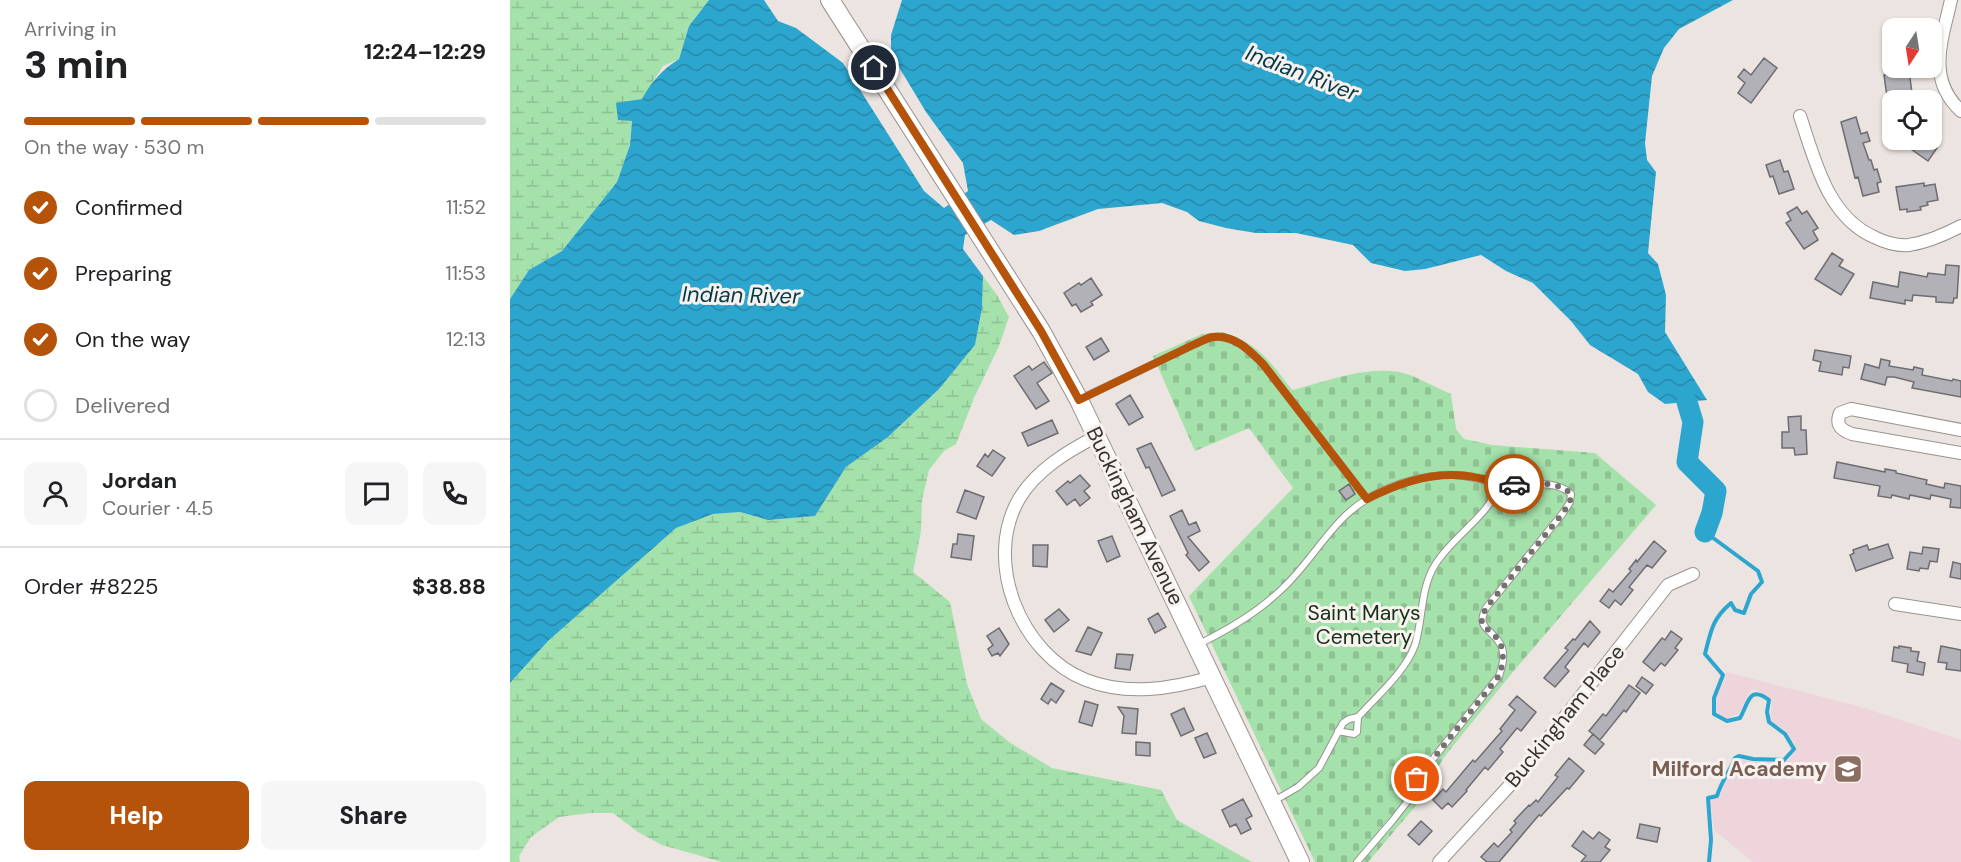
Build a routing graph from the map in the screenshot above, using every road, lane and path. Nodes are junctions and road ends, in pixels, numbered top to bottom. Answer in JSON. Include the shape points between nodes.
{"nodes":[{"id":1,"x":830,"y":0,"type":"edge"},
{"id":2,"x":1951,"y":0,"type":"edge"},
{"id":3,"x":1961,"y":111,"type":"edge"},
{"id":4,"x":1800,"y":116,"type":"dead end"},
{"id":5,"x":1961,"y":226,"type":"edge"},
{"id":6,"x":1079,"y":400,"type":"junction"},
{"id":7,"x":1961,"y":430,"type":"edge"},
{"id":8,"x":1097,"y":436,"type":"junction"},
{"id":9,"x":1961,"y":453,"type":"edge"},
{"id":10,"x":1500,"y":483,"type":"junction"},
{"id":11,"x":1367,"y":499,"type":"junction"},
{"id":12,"x":1693,"y":574,"type":"dead end"},
{"id":13,"x":1895,"y":604,"type":"dead end"},
{"id":14,"x":1961,"y":614,"type":"edge"},
{"id":15,"x":1197,"y":645,"type":"junction"},
{"id":16,"x":1212,"y":676,"type":"junction"},
{"id":17,"x":1358,"y":717,"type":"junction"},
{"id":18,"x":1338,"y":731,"type":"junction"},
{"id":19,"x":1272,"y":802,"type":"junction"},
{"id":20,"x":1300,"y":862,"type":"edge"},
{"id":21,"x":1357,"y":862,"type":"edge"},
{"id":22,"x":1439,"y":862,"type":"edge"}],
"edges":[{"from":1,"to":6,"type":"main road","name":"Buckingham Avenue","via":[[1041,331]]},
{"from":2,"to":3,"type":"street","via":[[1938,66],[1946,91]]},
{"from":4,"to":5,"type":"street","via":[[1821,179],[1847,219],[1862,232],[1906,245],[1933,240]]},
{"from":6,"to":8,"type":"main road","name":"Buckingham Avenue"},
{"from":6,"to":11,"type":"lane","via":[[1195,344],[1212,337],[1227,338],[1263,364]]},
{"from":7,"to":9,"type":"street","via":[[1851,409],[1840,413],[1838,419],[1842,430],[1852,434]]},
{"from":8,"to":15,"type":"main road","name":"Buckingham Avenue"},
{"from":8,"to":16,"type":"street","via":[[1057,460],[1019,500],[1005,549],[1010,592],[1018,611],[1039,645],[1085,680],[1141,690]]},
{"from":10,"to":11,"type":"lane","via":[[1444,475],[1387,488]]},
{"from":10,"to":17,"type":"lane","via":[[1494,498],[1432,568],[1412,652]]},
{"from":10,"to":21,"type":"lane","via":[[1556,485],[1571,494],[1570,502],[1482,615],[1484,626],[1502,646],[1504,660],[1499,676],[1417,779],[1394,820]]},
{"from":11,"to":15,"type":"lane","via":[[1344,517],[1266,604]]},
{"from":12,"to":22,"type":"street","name":"Buckingham Place","via":[[1668,585],[1521,773]]},
{"from":13,"to":14,"type":"street"},
{"from":15,"to":16,"type":"main road","name":"Buckingham Avenue"},
{"from":16,"to":19,"type":"main road","name":"Buckingham Avenue"},
{"from":17,"to":18,"type":"lane","via":[[1343,723]]},
{"from":17,"to":18,"type":"lane","via":[[1357,732]]},
{"from":18,"to":19,"type":"lane","via":[[1319,768],[1298,787]]},
{"from":19,"to":20,"type":"main road","name":"Buckingham Avenue"}]}
